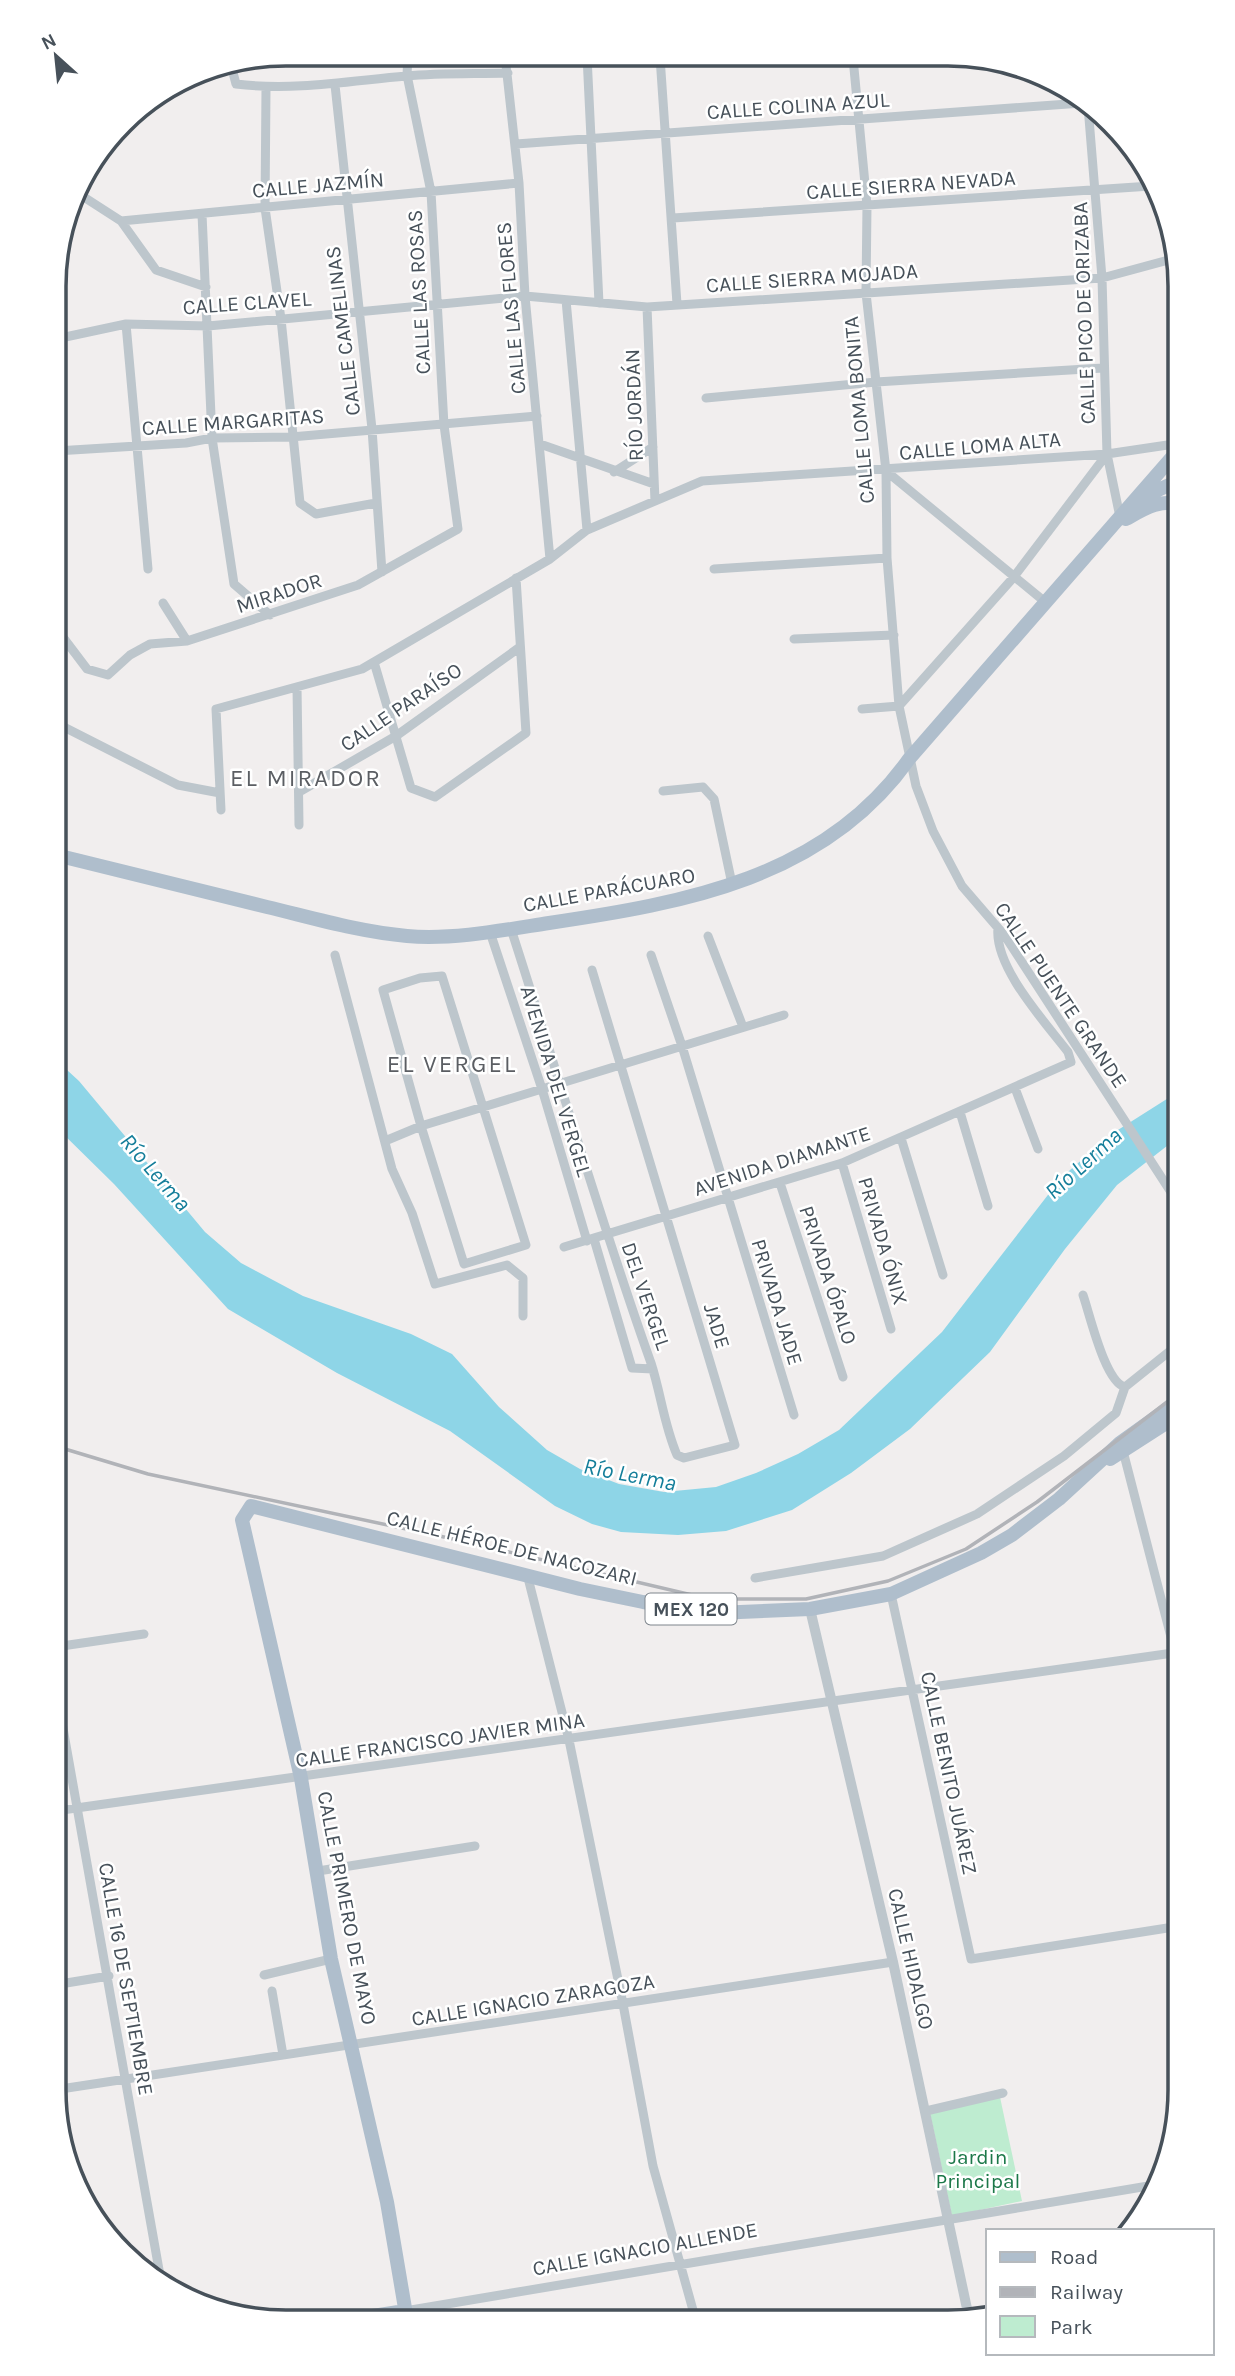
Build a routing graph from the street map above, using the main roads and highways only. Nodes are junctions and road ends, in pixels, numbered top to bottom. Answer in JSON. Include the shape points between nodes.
{"nodes":[{"id":1,"x":1168,"y":462,"type":"edge"},
{"id":2,"x":1168,"y":485,"type":"edge"},
{"id":3,"x":1138,"y":500,"type":"junction"},
{"id":4,"x":1168,"y":501,"type":"edge"},
{"id":5,"x":1116,"y":522,"type":"junction"},
{"id":6,"x":66,"y":858,"type":"edge"},
{"id":7,"x":1168,"y":1410,"type":"edge"},
{"id":8,"x":1168,"y":1421,"type":"edge"},
{"id":9,"x":1122,"y":1447,"type":"junction"},
{"id":10,"x":251,"y":1506,"type":"joint"},
{"id":11,"x":405,"y":2310,"type":"edge"}],
"edges":[{"from":1,"to":3,"type":"main road"},
{"from":2,"to":3,"type":"main road"},
{"from":3,"to":5,"type":"main road"},
{"from":4,"to":5,"type":"main road"},
{"from":5,"to":6,"type":"main road","name":"CALLE PARÁCUARO","via":[[909,759],[886,792],[838,832],[773,868],[707,894],[640,910],[490,932],[408,937]]},
{"from":7,"to":9,"type":"main road","name":"CALLE HÉROE DE NACOZARI","number":"MEX 120"},
{"from":8,"to":9,"type":"main road","name":"CALLE HÉROE DE NACOZARI","number":"MEX 120"},
{"from":9,"to":10,"type":"main road","name":"CALLE HÉROE DE NACOZARI","number":"MEX 120","via":[[1012,1535],[951,1568],[891,1594],[810,1609],[716,1614],[593,1592]]},
{"from":10,"to":11,"type":"main road","name":"CALLE PRIMERO DE MAYO","number":"MEX 120","via":[[242,1520],[301,1777],[331,1959],[387,2202]]}]}
